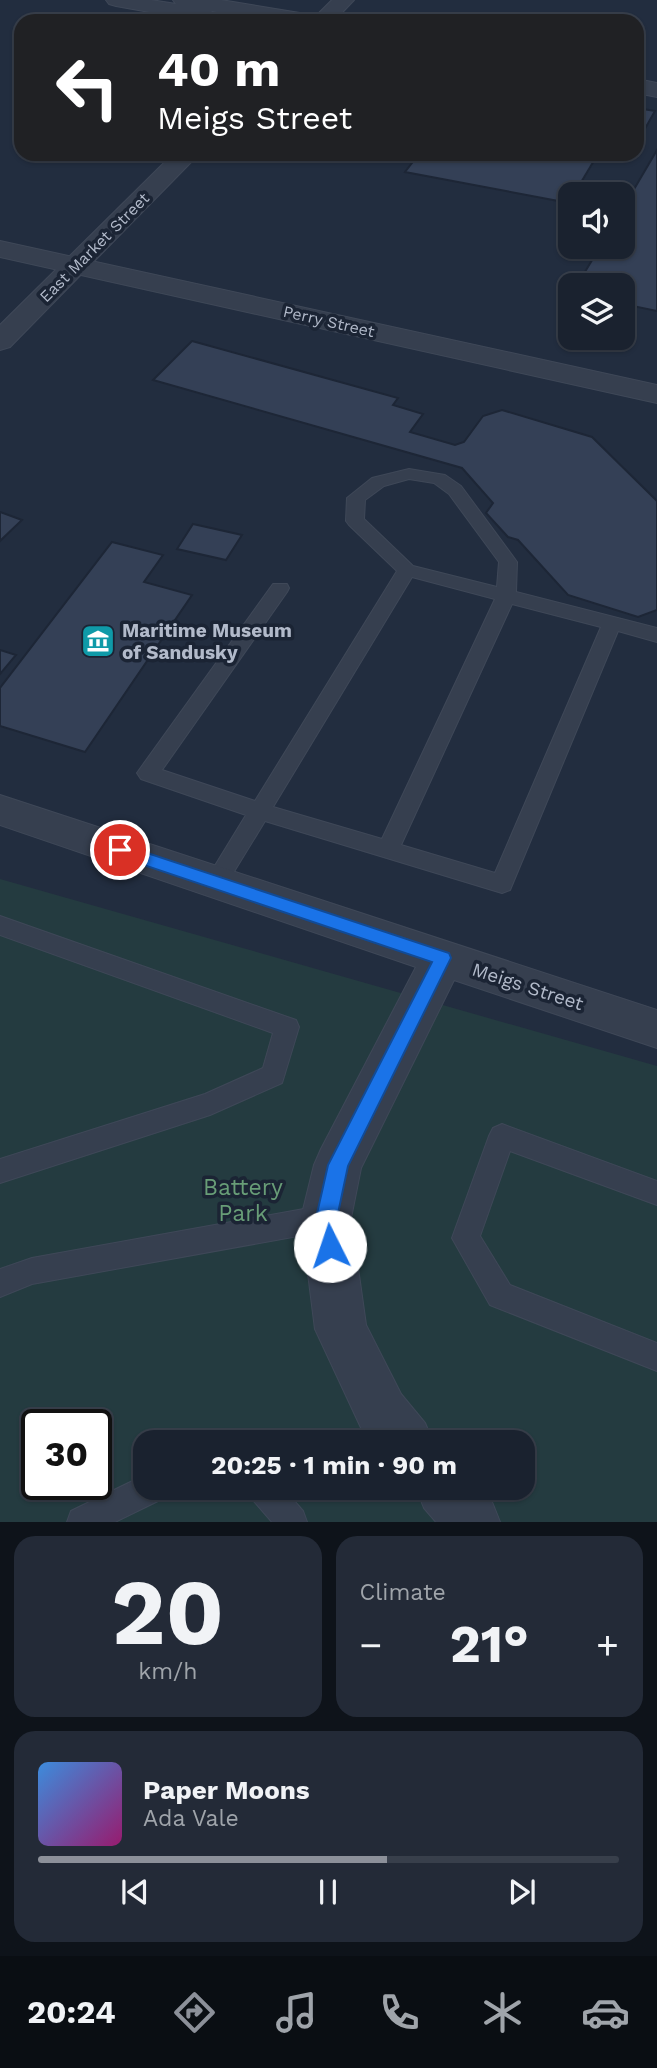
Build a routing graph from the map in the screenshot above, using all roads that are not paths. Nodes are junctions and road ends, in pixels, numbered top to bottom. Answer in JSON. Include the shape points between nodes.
{"nodes":[{"id":1,"x":116,"y":0,"type":"edge"},
{"id":2,"x":183,"y":0,"type":"edge"},
{"id":3,"x":344,"y":0,"type":"edge"},
{"id":4,"x":195,"y":14,"type":"edge"},
{"id":5,"x":269,"y":14,"type":"edge"},
{"id":6,"x":329,"y":14,"type":"edge"},
{"id":7,"x":180,"y":161,"type":"edge"},
{"id":8,"x":0,"y":248,"type":"edge"},
{"id":9,"x":75,"y":265,"type":"junction"},
{"id":10,"x":0,"y":341,"type":"edge"},
{"id":11,"x":657,"y":394,"type":"edge"},
{"id":12,"x":407,"y":570,"type":"junction"},
{"id":13,"x":280,"y":588,"type":"dead end"},
{"id":14,"x":506,"y":596,"type":"junction"},
{"id":15,"x":612,"y":623,"type":"junction"},
{"id":16,"x":657,"y":635,"type":"edge"},
{"id":17,"x":0,"y":810,"type":"edge"},
{"id":18,"x":260,"y":811,"type":"junction"},
{"id":19,"x":388,"y":849,"type":"junction"},
{"id":20,"x":216,"y":882,"type":"junction"},
{"id":21,"x":0,"y":925,"type":"edge"},
{"id":22,"x":443,"y":958,"type":"junction"},
{"id":23,"x":657,"y":1028,"type":"edge"},
{"id":24,"x":0,"y":1171,"type":"edge"},
{"id":25,"x":657,"y":1193,"type":"edge"},
{"id":26,"x":326,"y":1218,"type":"junction"},
{"id":27,"x":0,"y":1283,"type":"edge"},
{"id":28,"x":657,"y":1357,"type":"edge"},
{"id":29,"x":396,"y":1430,"type":"edge"},
{"id":30,"x":133,"y":1496,"type":"edge"},
{"id":31,"x":273,"y":1500,"type":"edge"},
{"id":32,"x":454,"y":1500,"type":"edge"},
{"id":33,"x":82,"y":1522,"type":"edge"},
{"id":34,"x":292,"y":1522,"type":"edge"},
{"id":35,"x":472,"y":1522,"type":"edge"}],
"edges":[{"from":1,"to":4,"type":"street"},
{"from":2,"to":5,"type":"street"},
{"from":3,"to":6,"type":"street"},
{"from":7,"to":9,"type":"street","name":"East Market Street"},
{"from":8,"to":9,"type":"street","name":"Perry Street"},
{"from":9,"to":10,"type":"street","name":"East Market Street"},
{"from":9,"to":11,"type":"street","name":"Perry Street"},
{"from":12,"to":14,"type":"lane"},
{"from":12,"to":14,"type":"lane","via":[[355,522],[356,498],[378,482],[409,474],[439,479],[455,490],[508,562]]},
{"from":12,"to":18,"type":"lane"},
{"from":13,"to":18,"type":"lane","via":[[148,774]]},
{"from":14,"to":15,"type":"lane"},
{"from":14,"to":19,"type":"lane"},
{"from":15,"to":16,"type":"lane"},
{"from":15,"to":19,"type":"lane","via":[[502,884]]},
{"from":17,"to":20,"type":"street","name":"Meigs Street"},
{"from":18,"to":19,"type":"lane"},
{"from":18,"to":20,"type":"lane"},
{"from":20,"to":22,"type":"street","name":"Meigs Street"},
{"from":21,"to":24,"type":"lane","via":[[287,1027],[273,1075],[210,1104]]},
{"from":22,"to":23,"type":"street","name":"Meigs Street"},
{"from":22,"to":26,"type":"street","via":[[338,1165]]},
{"from":25,"to":28,"type":"lane","via":[[502,1136],[466,1238],[500,1295]]},
{"from":26,"to":27,"type":"lane","via":[[32,1271]]},
{"from":26,"to":29,"type":"street","via":[[341,1329],[382,1413]]},
{"from":30,"to":33,"type":"lane"},
{"from":31,"to":34,"type":"lane"},
{"from":32,"to":35,"type":"street"}]}
